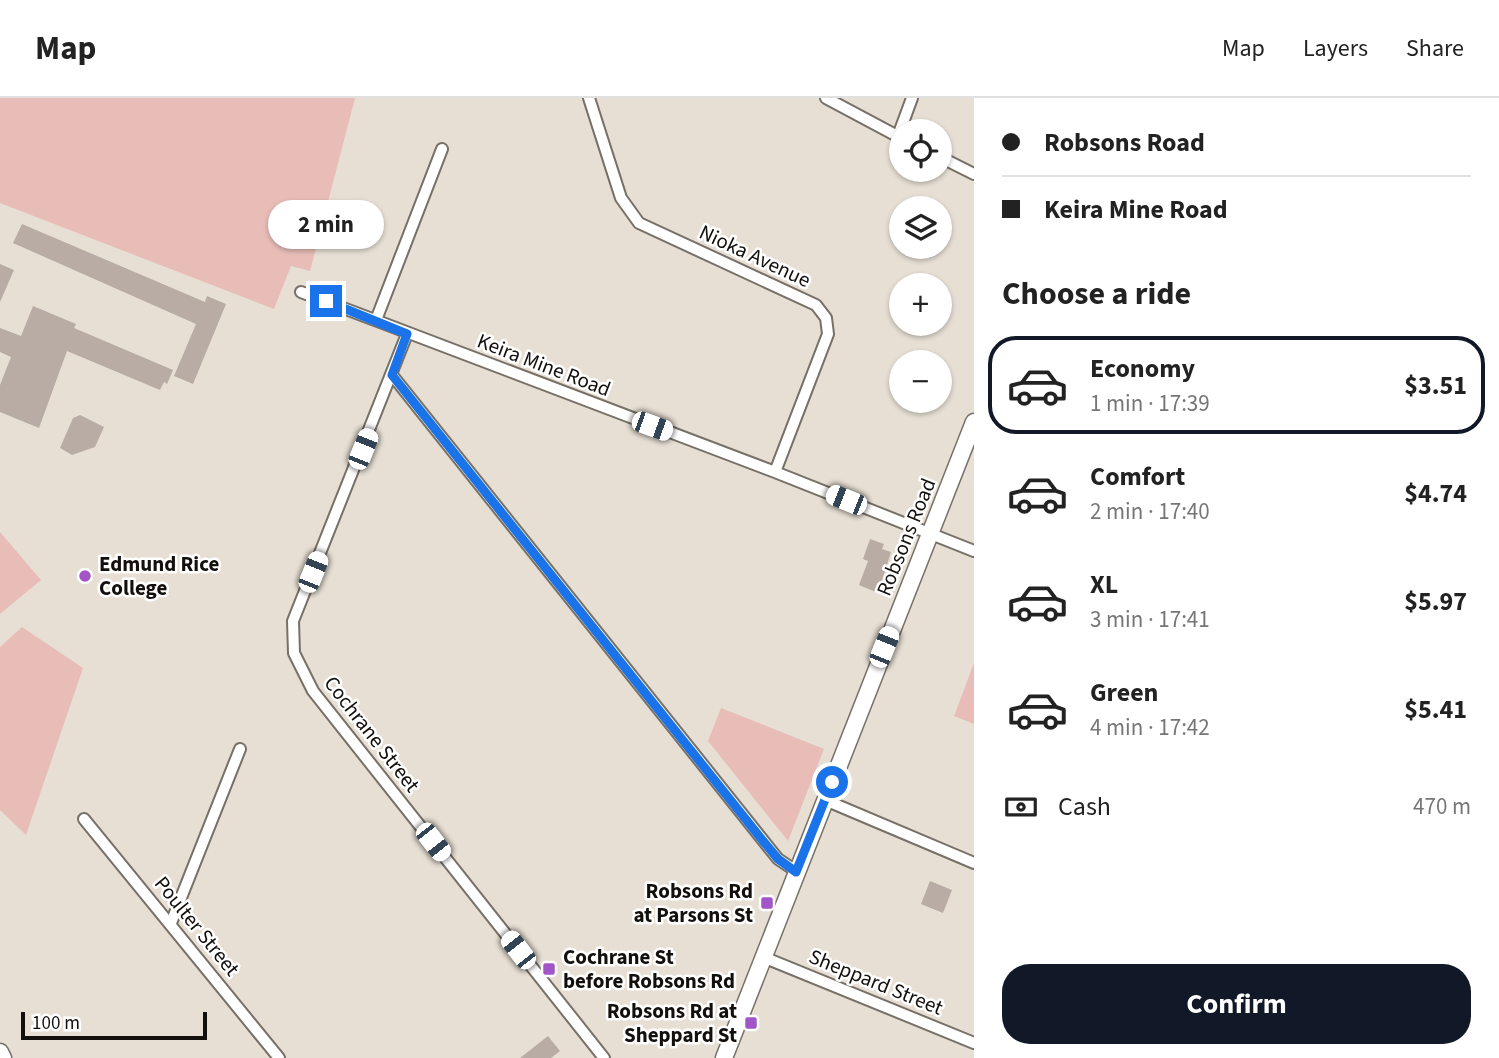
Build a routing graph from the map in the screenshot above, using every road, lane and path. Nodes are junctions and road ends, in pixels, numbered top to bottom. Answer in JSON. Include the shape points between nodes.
{"nodes":[{"id":1,"x":589,"y":98,"type":"edge"},
{"id":2,"x":826,"y":98,"type":"edge"},
{"id":3,"x":912,"y":98,"type":"edge"},
{"id":4,"x":905,"y":119,"type":"edge"},
{"id":5,"x":889,"y":132,"type":"edge"},
{"id":6,"x":442,"y":149,"type":"dead end"},
{"id":7,"x":952,"y":163,"type":"edge"},
{"id":8,"x":974,"y":174,"type":"edge"},
{"id":9,"x":301,"y":292,"type":"dead end"},
{"id":10,"x":376,"y":320,"type":"junction"},
{"id":11,"x":407,"y":334,"type":"junction"},
{"id":12,"x":392,"y":375,"type":"junction"},
{"id":13,"x":974,"y":422,"type":"edge"},
{"id":14,"x":775,"y":472,"type":"junction"},
{"id":15,"x":930,"y":534,"type":"junction"},
{"id":16,"x":974,"y":551,"type":"edge"},
{"id":17,"x":240,"y":749,"type":"dead end"},
{"id":18,"x":825,"y":800,"type":"junction"},
{"id":19,"x":84,"y":819,"type":"dead end"},
{"id":20,"x":974,"y":863,"type":"edge"},
{"id":21,"x":796,"y":872,"type":"junction"},
{"id":22,"x":171,"y":923,"type":"junction"},
{"id":23,"x":763,"y":957,"type":"junction"},
{"id":24,"x":974,"y":1042,"type":"edge"},
{"id":25,"x":0,"y":1052,"type":"edge"},
{"id":26,"x":4,"y":1058,"type":"edge"},
{"id":27,"x":279,"y":1058,"type":"edge"},
{"id":28,"x":604,"y":1058,"type":"edge"},
{"id":29,"x":723,"y":1058,"type":"edge"}],
"edges":[{"from":1,"to":14,"type":"street","name":"Nioka Avenue","via":[[621,198],[639,223],[816,305],[826,318],[828,334]]},
{"from":2,"to":5,"type":"street"},
{"from":3,"to":4,"type":"street"},
{"from":6,"to":10,"type":"street"},
{"from":7,"to":8,"type":"street"},
{"from":9,"to":10,"type":"street","name":"Keira Mine Road"},
{"from":10,"to":11,"type":"street","name":"Keira Mine Road"},
{"from":11,"to":12,"type":"street"},
{"from":11,"to":14,"type":"street","name":"Keira Mine Road"},
{"from":12,"to":21,"type":"street","via":[[770,849]]},
{"from":12,"to":28,"type":"street","name":"Cochrane Street","via":[[293,621],[293,653],[313,691]]},
{"from":13,"to":15,"type":"main road","name":"Robsons Road"},
{"from":14,"to":15,"type":"street","name":"Keira Mine Road"},
{"from":15,"to":16,"type":"street","name":"Keira Mine Road"},
{"from":15,"to":18,"type":"main road","name":"Robsons Road"},
{"from":17,"to":22,"type":"street"},
{"from":18,"to":20,"type":"street"},
{"from":18,"to":21,"type":"main road","name":"Robsons Road"},
{"from":19,"to":22,"type":"street","name":"Poulter Street"},
{"from":21,"to":23,"type":"main road","name":"Robsons Road"},
{"from":22,"to":27,"type":"street","name":"Poulter Street"},
{"from":23,"to":24,"type":"street","name":"Sheppard Street"},
{"from":23,"to":29,"type":"main road","name":"Robsons Road"},
{"from":25,"to":26,"type":"main road"}]}
